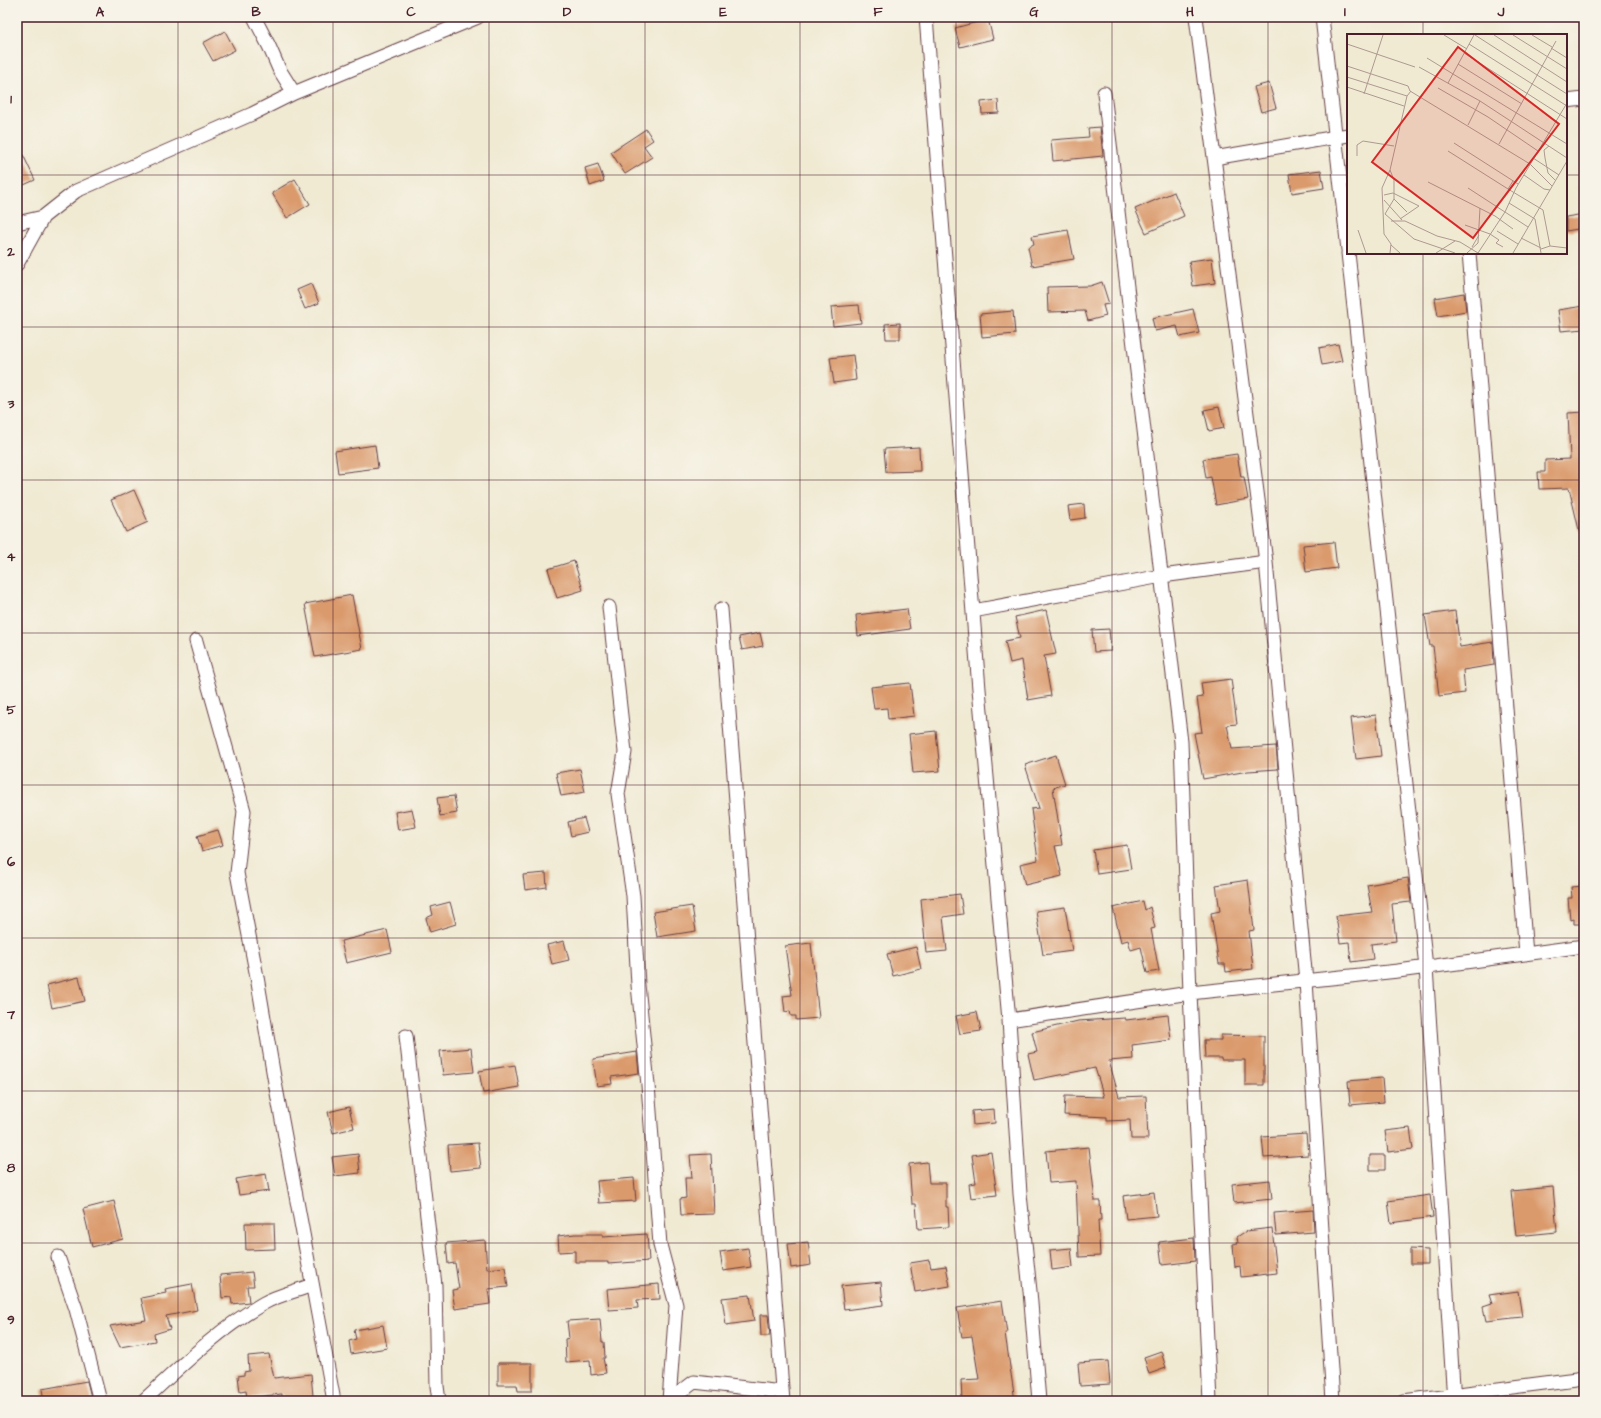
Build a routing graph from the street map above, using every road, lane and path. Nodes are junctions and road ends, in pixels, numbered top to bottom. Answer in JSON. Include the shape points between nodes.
{"nodes":[{"id":1,"x":254,"y":17,"type":"edge"},
{"id":2,"x":478,"y":17,"type":"edge"},
{"id":3,"x":926,"y":17,"type":"edge"},
{"id":4,"x":1196,"y":17,"type":"edge"},
{"id":5,"x":1322,"y":17,"type":"edge"},
{"id":6,"x":294,"y":92,"type":"junction"},
{"id":7,"x":1104,"y":93,"type":"dead end"},
{"id":8,"x":1584,"y":99,"type":"edge"},
{"id":9,"x":1567,"y":102,"type":"edge"},
{"id":10,"x":1342,"y":136,"type":"edge"},
{"id":11,"x":1214,"y":158,"type":"junction"},
{"id":12,"x":43,"y":217,"type":"junction"},
{"id":13,"x":17,"y":223,"type":"edge"},
{"id":14,"x":1347,"y":233,"type":"edge"},
{"id":15,"x":1348,"y":254,"type":"edge"},
{"id":16,"x":1469,"y":254,"type":"edge"},
{"id":17,"x":17,"y":264,"type":"edge"},
{"id":18,"x":1266,"y":562,"type":"junction"},
{"id":19,"x":1162,"y":576,"type":"junction"},
{"id":20,"x":609,"y":607,"type":"dead end"},
{"id":21,"x":721,"y":609,"type":"dead end"},
{"id":22,"x":973,"y":611,"type":"junction"},
{"id":23,"x":196,"y":641,"type":"dead end"},
{"id":24,"x":1584,"y":946,"type":"edge"},
{"id":25,"x":1526,"y":954,"type":"junction"},
{"id":26,"x":1426,"y":967,"type":"junction"},
{"id":27,"x":1306,"y":981,"type":"junction"},
{"id":28,"x":1190,"y":993,"type":"junction"},
{"id":29,"x":1010,"y":1020,"type":"junction"},
{"id":30,"x":406,"y":1036,"type":"dead end"},
{"id":31,"x":58,"y":1257,"type":"dead end"},
{"id":32,"x":312,"y":1285,"type":"junction"},
{"id":33,"x":1584,"y":1378,"type":"edge"},
{"id":34,"x":783,"y":1397,"type":"edge"},
{"id":35,"x":1454,"y":1398,"type":"edge"},
{"id":36,"x":100,"y":1401,"type":"edge"},
{"id":37,"x":143,"y":1401,"type":"edge"},
{"id":38,"x":334,"y":1401,"type":"edge"},
{"id":39,"x":439,"y":1401,"type":"edge"},
{"id":40,"x":1039,"y":1401,"type":"edge"},
{"id":41,"x":1210,"y":1401,"type":"edge"},
{"id":42,"x":1333,"y":1401,"type":"edge"},
{"id":43,"x":1403,"y":1401,"type":"edge"}],
"edges":[{"from":1,"to":6,"type":"street","via":[[279,69]]},
{"from":2,"to":6,"type":"street"},
{"from":3,"to":22,"type":"street"},
{"from":4,"to":11,"type":"street"},
{"from":5,"to":10,"type":"street"},
{"from":6,"to":12,"type":"street","via":[[252,114],[76,191]]},
{"from":7,"to":19,"type":"street"},
{"from":8,"to":9,"type":"street"},
{"from":10,"to":11,"type":"street"},
{"from":10,"to":14,"type":"street"},
{"from":11,"to":18,"type":"street"},
{"from":12,"to":13,"type":"street"},
{"from":12,"to":17,"type":"street"},
{"from":15,"to":26,"type":"street"},
{"from":16,"to":25,"type":"street"},
{"from":18,"to":19,"type":"street"},
{"from":18,"to":27,"type":"street"},
{"from":19,"to":22,"type":"street"},
{"from":19,"to":28,"type":"street","via":[[1181,742]]},
{"from":20,"to":34,"type":"street","via":[[625,752],[618,794],[633,896],[660,1245],[676,1305],[669,1401],[694,1382]]},
{"from":21,"to":34,"type":"street"},
{"from":22,"to":29,"type":"street"},
{"from":23,"to":32,"type":"street","via":[[244,811],[237,873]]},
{"from":24,"to":25,"type":"street"},
{"from":25,"to":26,"type":"street"},
{"from":26,"to":27,"type":"street"},
{"from":26,"to":35,"type":"street"},
{"from":27,"to":28,"type":"street"},
{"from":27,"to":42,"type":"street"},
{"from":28,"to":29,"type":"street"},
{"from":28,"to":41,"type":"street"},
{"from":29,"to":40,"type":"street","via":[[1020,1194]]},
{"from":30,"to":39,"type":"street","via":[[435,1285]]},
{"from":31,"to":36,"type":"street","via":[[76,1309]]},
{"from":32,"to":37,"type":"street","via":[[265,1303],[237,1321],[196,1353]]},
{"from":32,"to":38,"type":"street"},
{"from":33,"to":35,"type":"street"},
{"from":35,"to":43,"type":"street"}]}
